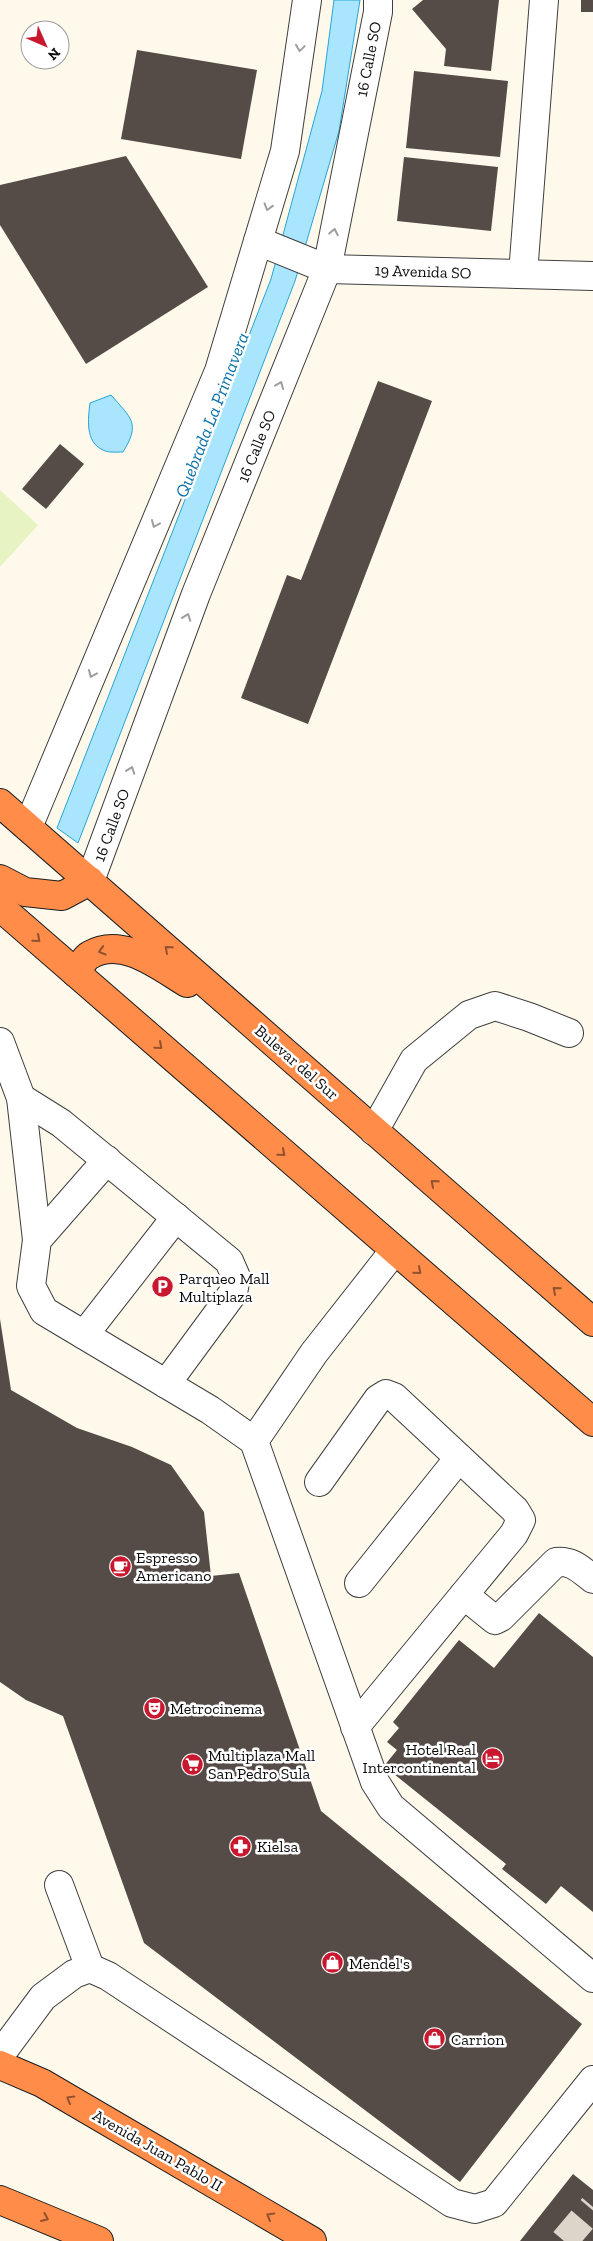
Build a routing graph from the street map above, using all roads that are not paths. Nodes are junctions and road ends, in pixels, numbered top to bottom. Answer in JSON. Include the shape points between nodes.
{"nodes":[{"id":1,"x":307,"y":0,"type":"edge"},
{"id":2,"x":378,"y":0,"type":"edge"},
{"id":3,"x":544,"y":0,"type":"edge"},
{"id":4,"x":261,"y":242,"type":"junction"},
{"id":5,"x":323,"y":267,"type":"junction"},
{"id":6,"x":523,"y":274,"type":"junction"},
{"id":7,"x":593,"y":276,"type":"edge"},
{"id":8,"x":0,"y":802,"type":"edge"},
{"id":9,"x":28,"y":827,"type":"junction"},
{"id":10,"x":0,"y":879,"type":"edge"},
{"id":11,"x":90,"y":881,"type":"junction"},
{"id":12,"x":0,"y":907,"type":"edge"},
{"id":13,"x":76,"y":973,"type":"junction"},
{"id":14,"x":252,"y":1023,"type":"junction"},
{"id":15,"x":569,"y":1033,"type":"dead end"},
{"id":16,"x":0,"y":1042,"type":"edge"},
{"id":17,"x":21,"y":1098,"type":"junction"},
{"id":18,"x":374,"y":1130,"type":"junction"},
{"id":19,"x":107,"y":1160,"type":"junction"},
{"id":20,"x":176,"y":1216,"type":"junction"},
{"id":21,"x":37,"y":1240,"type":"junction"},
{"id":22,"x":394,"y":1251,"type":"junction"},
{"id":23,"x":593,"y":1322,"type":"edge"},
{"id":24,"x":84,"y":1335,"type":"junction"},
{"id":25,"x":166,"y":1384,"type":"junction"},
{"id":26,"x":593,"y":1422,"type":"edge"},
{"id":27,"x":254,"y":1441,"type":"junction"},
{"id":28,"x":460,"y":1458,"type":"junction"},
{"id":29,"x":320,"y":1482,"type":"dead end"},
{"id":30,"x":593,"y":1579,"type":"edge"},
{"id":31,"x":359,"y":1583,"type":"dead end"},
{"id":32,"x":464,"y":1595,"type":"junction"},
{"id":33,"x":355,"y":1727,"type":"junction"},
{"id":34,"x":59,"y":1885,"type":"dead end"},
{"id":35,"x":90,"y":1968,"type":"junction"},
{"id":36,"x":593,"y":1978,"type":"edge"},
{"id":37,"x":0,"y":2055,"type":"edge"},
{"id":38,"x":0,"y":2065,"type":"edge"},
{"id":39,"x":593,"y":2080,"type":"edge"},
{"id":40,"x":0,"y":2200,"type":"edge"},
{"id":41,"x":99,"y":2241,"type":"edge"},
{"id":42,"x":312,"y":2241,"type":"edge"}],
"edges":[{"from":1,"to":4,"type":"street","one_way":true,"via":[[285,151]]},
{"from":5,"to":2,"type":"street","name":"16 Calle SO","one_way":true},
{"from":3,"to":6,"type":"street"},
{"from":4,"to":5,"type":"street","name":"19 Avenida SO"},
{"from":4,"to":9,"type":"street","one_way":true,"via":[[219,370]]},
{"from":5,"to":6,"type":"street","name":"19 Avenida SO"},
{"from":11,"to":5,"type":"street","name":"16 Calle SO","one_way":true,"via":[[196,594]]},
{"from":6,"to":7,"type":"street","name":"19 Avenida SO"},
{"from":8,"to":9,"type":"highway","name":"Bulevar del Sur"},
{"from":9,"to":11,"type":"highway","name":"Bulevar del Sur"},
{"from":10,"to":11,"type":"highway","via":[[25,892],[62,896]]},
{"from":14,"to":11,"type":"highway","name":"Bulevar del Sur","one_way":true},
{"from":12,"to":13,"type":"highway","one_way":true},
{"from":14,"to":13,"type":"highway","one_way":true,"via":[[145,958],[113,948],[89,955]]},
{"from":13,"to":22,"type":"highway","one_way":true},
{"from":14,"to":18,"type":"highway","name":"Bulevar del Sur"},
{"from":15,"to":18,"type":"street","via":[[495,1006],[469,1015],[414,1060]]},
{"from":16,"to":17,"type":"street"},
{"from":17,"to":19,"type":"street","via":[[61,1123]]},
{"from":17,"to":21,"type":"street"},
{"from":23,"to":18,"type":"highway","name":"Bulevar del Sur","one_way":true},
{"from":19,"to":20,"type":"street"},
{"from":19,"to":21,"type":"street"},
{"from":20,"to":24,"type":"street"},
{"from":20,"to":25,"type":"street","via":[[229,1261],[236,1277],[233,1293]]},
{"from":21,"to":24,"type":"street","via":[[31,1286],[44,1311]]},
{"from":22,"to":26,"type":"highway","one_way":true},
{"from":22,"to":27,"type":"street","via":[[314,1353]]},
{"from":24,"to":25,"type":"street"},
{"from":25,"to":27,"type":"street"},
{"from":27,"to":33,"type":"street"},
{"from":28,"to":29,"type":"street","via":[[394,1397],[386,1394],[378,1399]]},
{"from":28,"to":31,"type":"street"},
{"from":28,"to":32,"type":"street","via":[[515,1510],[521,1520],[514,1534]]},
{"from":30,"to":32,"type":"street","via":[[572,1563],[556,1562],[495,1620]]},
{"from":32,"to":33,"type":"street"},
{"from":33,"to":36,"type":"street","via":[[375,1782],[391,1807]]},
{"from":34,"to":35,"type":"street"},
{"from":35,"to":37,"type":"street","via":[[74,1974],[43,1997]]},
{"from":35,"to":39,"type":"street","via":[[108,1976],[452,2203],[475,2209],[494,2203]]},
{"from":42,"to":38,"type":"highway","name":"Avenida Juan Pablo II","one_way":true,"via":[[42,2082]]},
{"from":40,"to":41,"type":"highway","one_way":true}]}
